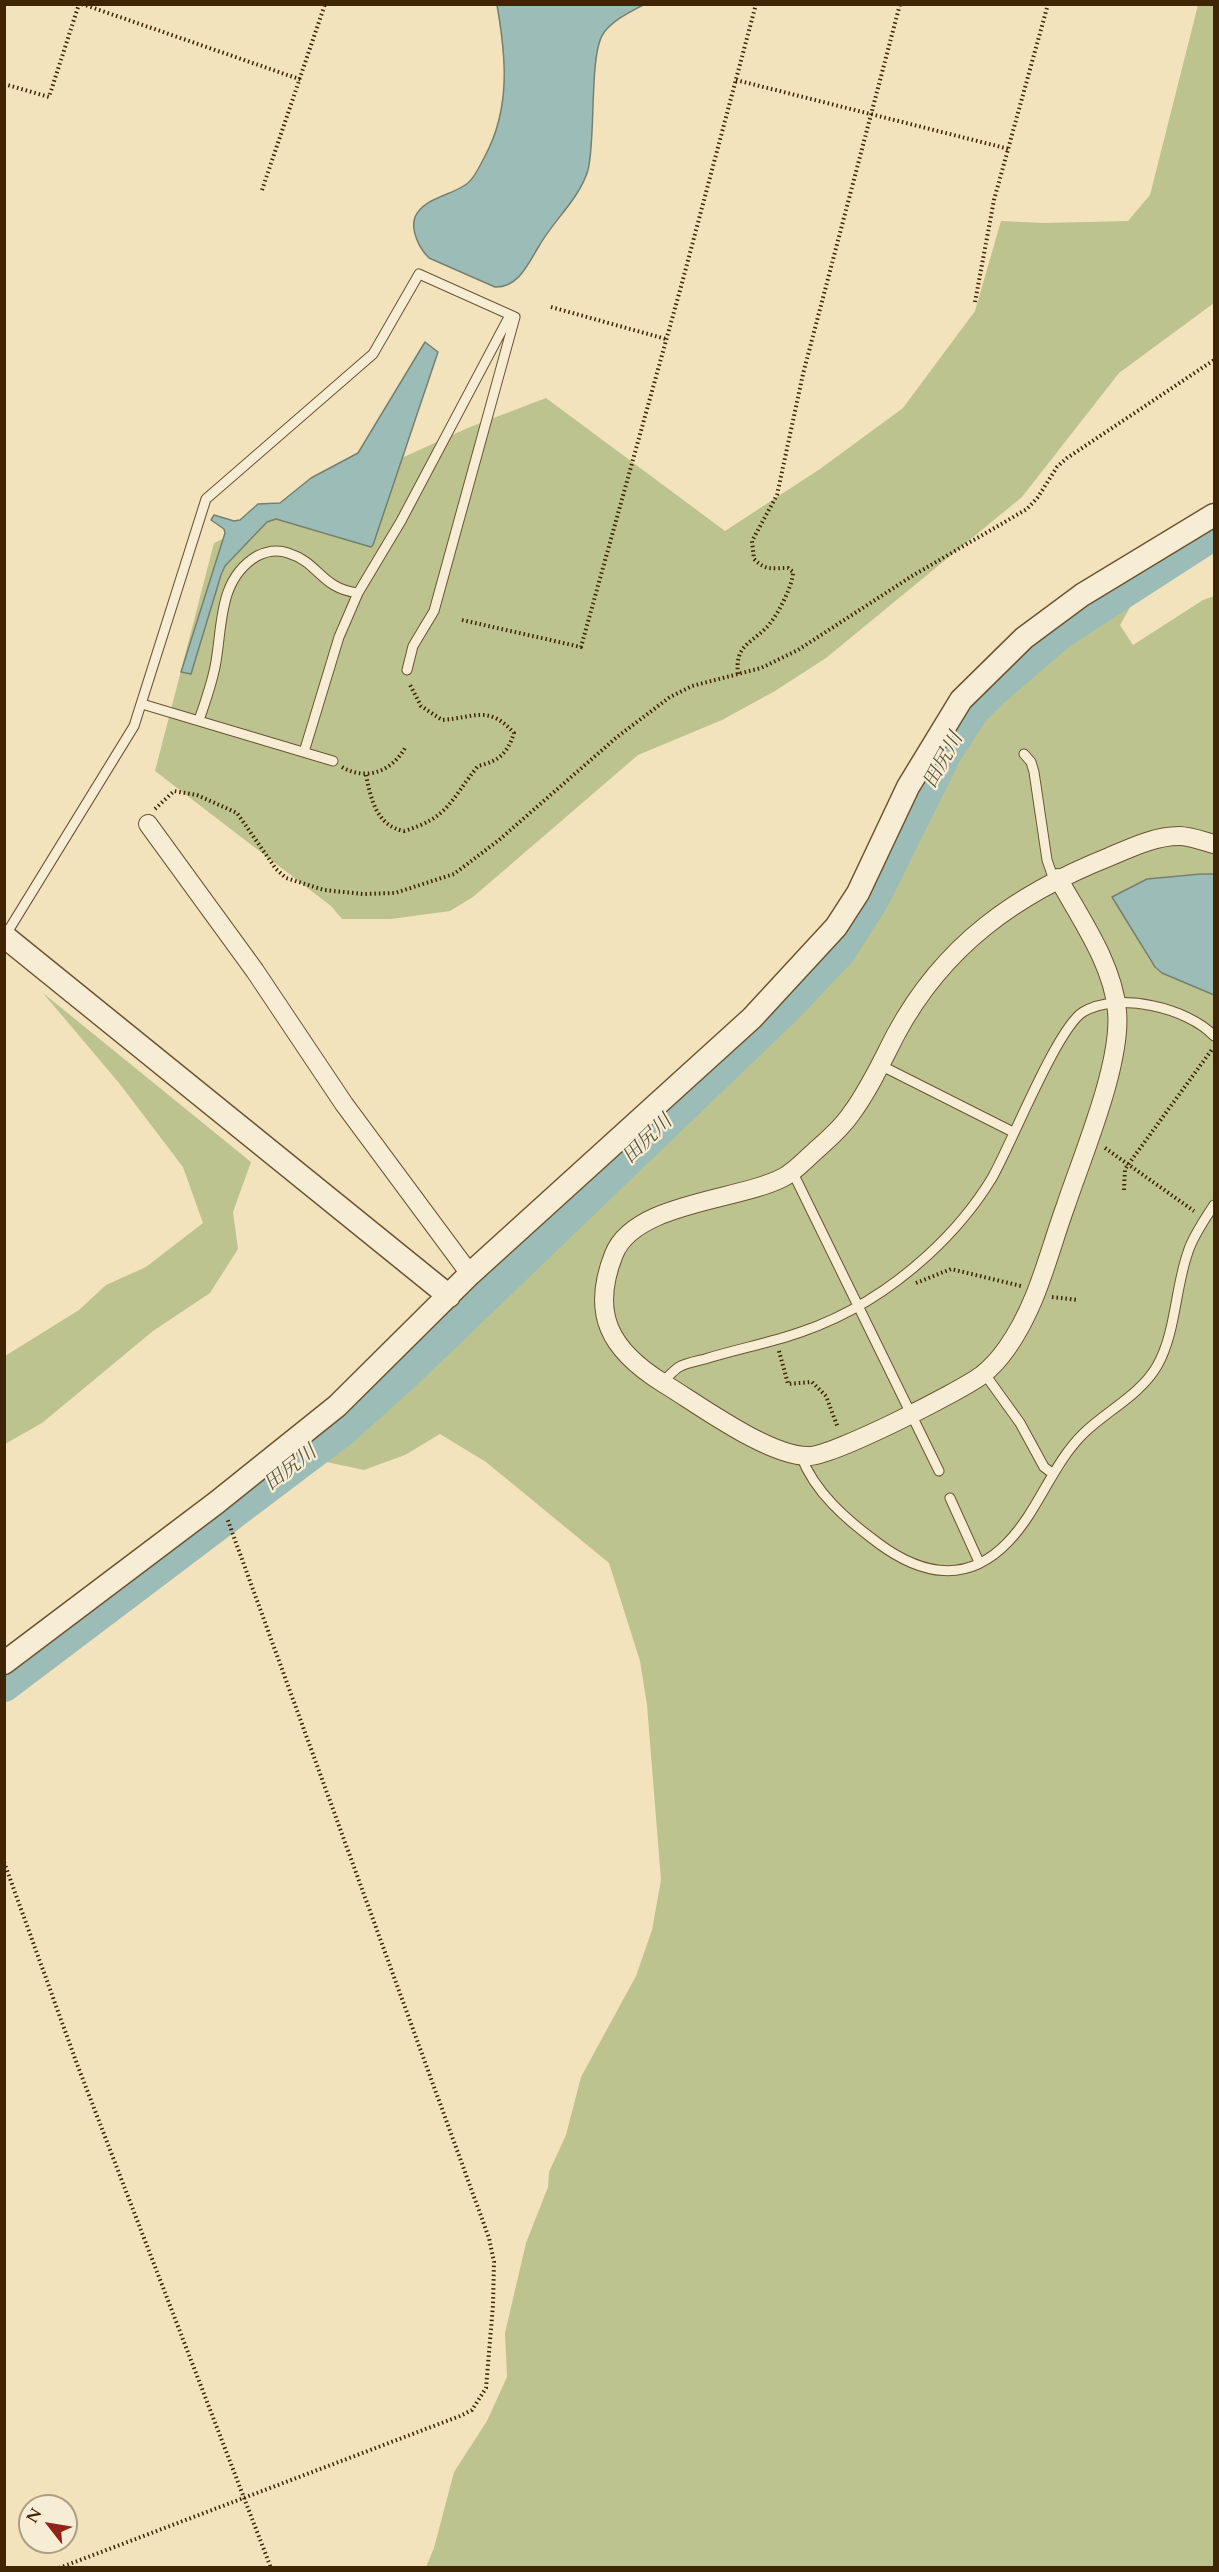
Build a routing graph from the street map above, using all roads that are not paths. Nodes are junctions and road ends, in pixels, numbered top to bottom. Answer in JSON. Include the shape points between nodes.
{"nodes":[{"id":1,"x":510,"y":315,"type":"junction"},
{"id":2,"x":1215,"y":515,"type":"edge"},
{"id":3,"x":358,"y":593,"type":"junction"},
{"id":4,"x":407,"y":670,"type":"road end"},
{"id":5,"x":142,"y":704,"type":"junction"},
{"id":6,"x":199,"y":720,"type":"junction"},
{"id":7,"x":304,"y":752,"type":"junction"},
{"id":8,"x":1023,"y":754,"type":"dead end"},
{"id":9,"x":333,"y":761,"type":"road end"},
{"id":10,"x":148,"y":824,"type":"road end"},
{"id":11,"x":1215,"y":844,"type":"edge"},
{"id":12,"x":1056,"y":879,"type":"junction"},
{"id":13,"x":5,"y":936,"type":"edge"},
{"id":14,"x":1116,"y":1004,"type":"junction"},
{"id":15,"x":1215,"y":1036,"type":"edge"},
{"id":16,"x":880,"y":1065,"type":"junction"},
{"id":17,"x":1013,"y":1132,"type":"junction"},
{"id":18,"x":792,"y":1172,"type":"junction"},
{"id":19,"x":1215,"y":1205,"type":"edge"},
{"id":20,"x":470,"y":1274,"type":"junction"},
{"id":21,"x":449,"y":1296,"type":"junction"},
{"id":22,"x":859,"y":1307,"type":"junction"},
{"id":23,"x":984,"y":1373,"type":"junction"},
{"id":24,"x":662,"y":1382,"type":"junction"},
{"id":25,"x":911,"y":1412,"type":"junction"},
{"id":26,"x":801,"y":1456,"type":"junction"},
{"id":27,"x":939,"y":1471,"type":"dead end"},
{"id":28,"x":1052,"y":1473,"type":"junction"},
{"id":29,"x":950,"y":1498,"type":"dead end"},
{"id":30,"x":979,"y":1562,"type":"junction"},
{"id":31,"x":4,"y":1663,"type":"edge"}],
"edges":[{"from":1,"to":3,"type":"lane","via":[[401,521]]},
{"from":1,"to":4,"type":"lane","via":[[515,317],[434,611],[413,646]]},
{"from":1,"to":5,"type":"lane","via":[[419,274],[373,354],[206,499]]},
{"from":2,"to":20,"type":"street","via":[[1074,601],[1024,638],[961,700],[908,788],[858,893],[811,957],[693,1074]]},
{"from":3,"to":6,"type":"lane","via":[[341,591],[307,563],[281,551],[264,553],[241,568],[225,598],[214,669]]},
{"from":3,"to":7,"type":"lane","via":[[339,638]]},
{"from":5,"to":6,"type":"lane"},
{"from":5,"to":13,"type":"lane","via":[[134,726]]},
{"from":6,"to":7,"type":"lane"},
{"from":7,"to":9,"type":"lane"},
{"from":8,"to":12,"type":"lane","via":[[1034,772],[1047,860]]},
{"from":10,"to":20,"type":"street","via":[[255,970],[344,1104]]},
{"from":11,"to":12,"type":"street","via":[[1179,836],[1144,843]]},
{"from":12,"to":14,"type":"street","via":[[1098,952]]},
{"from":12,"to":16,"type":"street","via":[[1001,914],[938,969],[912,1005]]},
{"from":13,"to":21,"type":"street"},
{"from":14,"to":15,"type":"lane","via":[[1169,1008]]},
{"from":14,"to":17,"type":"lane","via":[[1083,1012],[1071,1023]]},
{"from":14,"to":23,"type":"street","via":[[1112,1061],[1037,1293],[1006,1349]]},
{"from":16,"to":17,"type":"lane"},
{"from":16,"to":18,"type":"street","via":[[851,1115]]},
{"from":17,"to":22,"type":"lane","via":[[977,1201],[928,1255]]},
{"from":18,"to":22,"type":"lane"},
{"from":18,"to":24,"type":"street","via":[[746,1191],[639,1224],[621,1239],[605,1283],[604,1310],[610,1334],[639,1368]]},
{"from":19,"to":28,"type":"lane","via":[[1188,1251],[1166,1347],[1158,1365],[1136,1392],[1083,1434]]},
{"from":20,"to":21,"type":"street"},
{"from":21,"to":31,"type":"street","via":[[337,1406]]},
{"from":22,"to":24,"type":"lane","via":[[803,1332],[680,1367]]},
{"from":22,"to":25,"type":"lane"},
{"from":23,"to":25,"type":"street"},
{"from":23,"to":28,"type":"lane","via":[[1020,1423],[1044,1467]]},
{"from":24,"to":26,"type":"street","via":[[764,1443]]},
{"from":25,"to":26,"type":"street","via":[[843,1446],[813,1457]]},
{"from":25,"to":27,"type":"lane"},
{"from":26,"to":30,"type":"lane","via":[[817,1488],[885,1548],[919,1568],[939,1572]]},
{"from":28,"to":30,"type":"lane","via":[[1008,1542]]},
{"from":29,"to":30,"type":"lane"}]}
